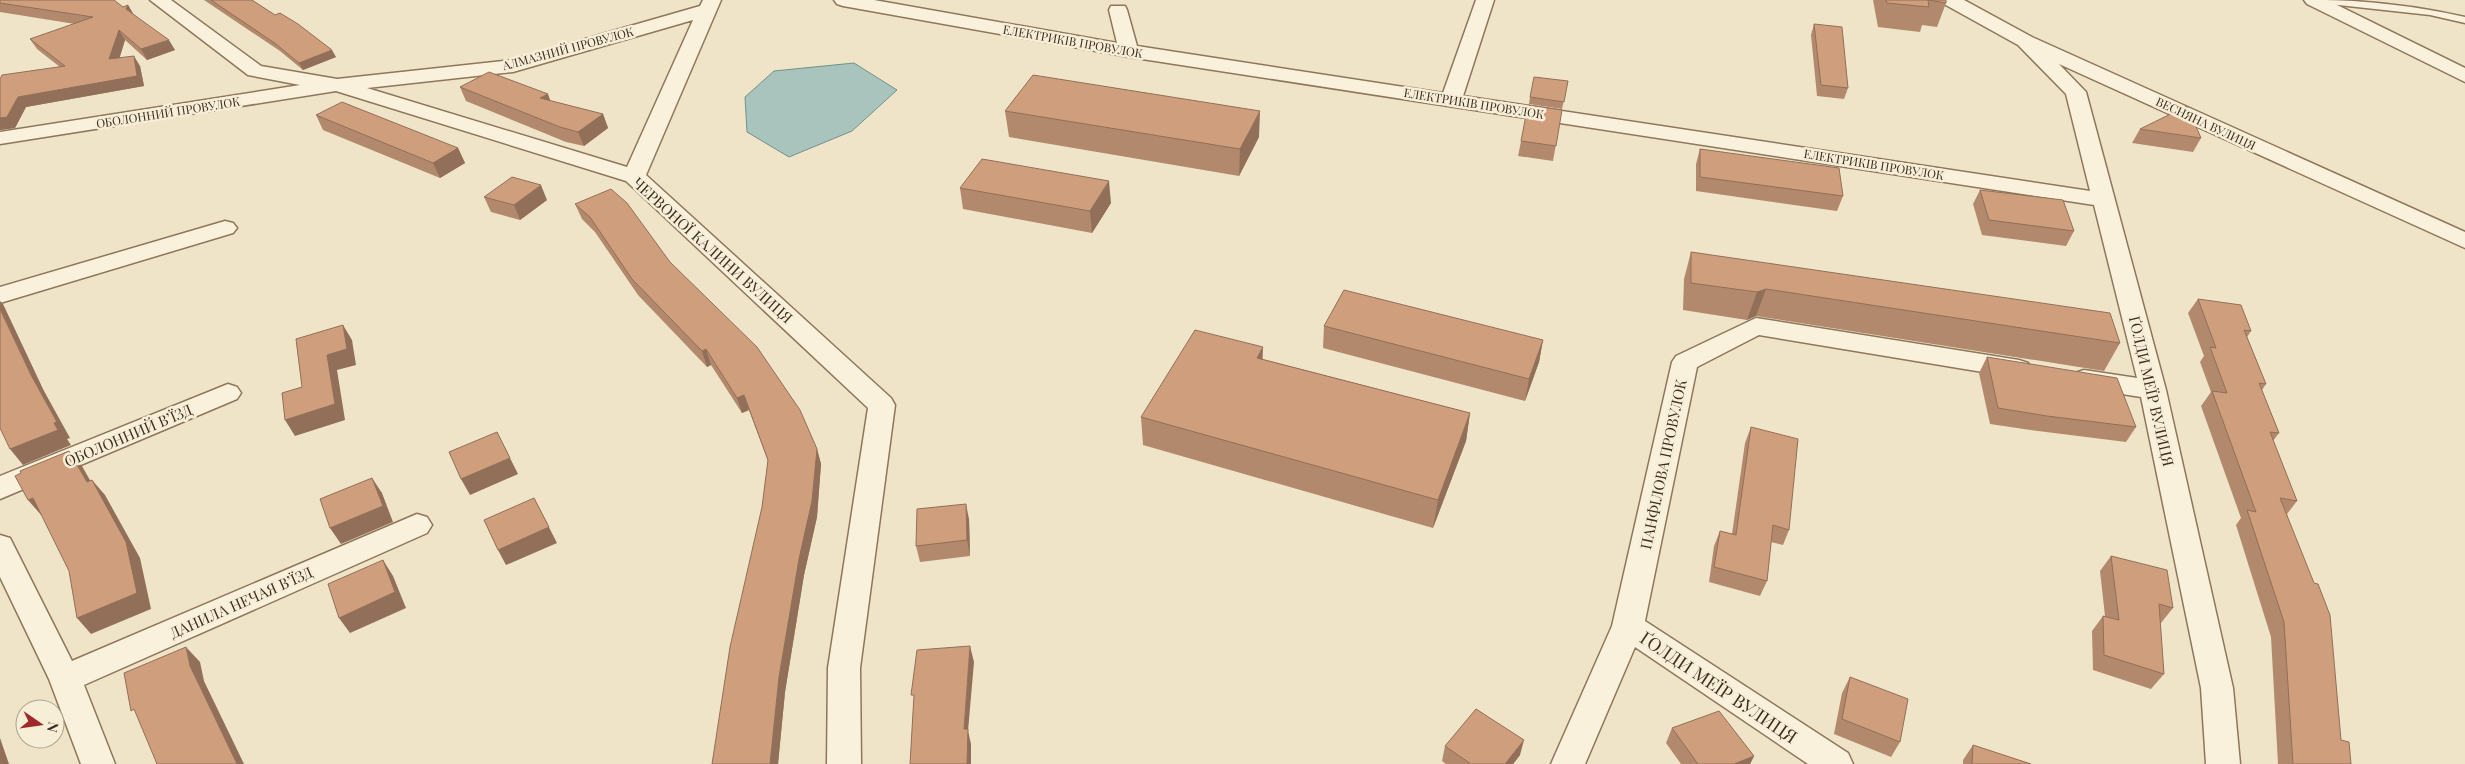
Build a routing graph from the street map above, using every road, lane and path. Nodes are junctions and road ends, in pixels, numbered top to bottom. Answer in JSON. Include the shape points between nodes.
{"nodes":[{"id":1,"x":159,"y":0,"type":"edge"},
{"id":2,"x":843,"y":0,"type":"edge"},
{"id":3,"x":1485,"y":0,"type":"edge"},
{"id":4,"x":1950,"y":0,"type":"edge"},
{"id":5,"x":2313,"y":0,"type":"edge"},
{"id":6,"x":2320,"y":0,"type":"edge"},
{"id":7,"x":710,"y":5,"type":"edge"},
{"id":8,"x":1118,"y":10,"type":"dead end"},
{"id":9,"x":2465,"y":20,"type":"edge"},
{"id":10,"x":2025,"y":40,"type":"junction"},
{"id":11,"x":1128,"y":51,"type":"junction"},
{"id":12,"x":2465,"y":76,"type":"edge"},
{"id":13,"x":336,"y":85,"type":"junction"},
{"id":14,"x":1451,"y":100,"type":"junction"},
{"id":15,"x":0,"y":138,"type":"edge"},
{"id":16,"x":634,"y":176,"type":"junction"},
{"id":17,"x":2105,"y":200,"type":"junction"},
{"id":18,"x":225,"y":228,"type":"dead end"},
{"id":19,"x":2455,"y":237,"type":"edge"},
{"id":20,"x":2465,"y":260,"type":"edge"},
{"id":21,"x":0,"y":295,"type":"edge"},
{"id":22,"x":2153,"y":390,"type":"junction"},
{"id":23,"x":228,"y":393,"type":"dead end"},
{"id":24,"x":0,"y":488,"type":"edge"},
{"id":25,"x":417,"y":525,"type":"dead end"},
{"id":26,"x":0,"y":546,"type":"edge"},
{"id":27,"x":1628,"y":626,"type":"junction"},
{"id":28,"x":65,"y":678,"type":"junction"},
{"id":29,"x":98,"y":764,"type":"edge"},
{"id":30,"x":844,"y":764,"type":"edge"},
{"id":31,"x":1568,"y":764,"type":"edge"},
{"id":32,"x":1836,"y":764,"type":"edge"},
{"id":33,"x":2223,"y":764,"type":"edge"}],
"edges":[{"from":1,"to":13,"type":"street","name":"ЧЕРВОНОЇ КАЛИНИ ВУЛИЦЯ","via":[[255,71]]},
{"from":2,"to":11,"type":"street","name":"ЕЛЕКТРИКІВ ПРОВУЛОК"},
{"from":3,"to":14,"type":"street"},
{"from":4,"to":10,"type":"street","name":"ВЕСНЯНА ВУЛИЦЯ"},
{"from":5,"to":12,"type":"street"},
{"from":6,"to":9,"type":"lane","via":[[2430,12]]},
{"from":7,"to":13,"type":"street","name":"АЛМАЗНИЙ ПРОВУЛОК","via":[[513,66]]},
{"from":7,"to":16,"type":"street","name":"АЛМАЗНИЙ ПРОВУЛОК"},
{"from":8,"to":11,"type":"street"},
{"from":10,"to":17,"type":"street","name":"ҐОЛДИ МЕЇР ВУЛИЦЯ","via":[[2076,92]]},
{"from":10,"to":19,"type":"street","name":"ВЕСНЯНА ВУЛИЦЯ"},
{"from":11,"to":14,"type":"street","name":"ЕЛЕКТРИКІВ ПРОВУЛОК"},
{"from":13,"to":15,"type":"street","name":"ОБОЛОННИЙ ПРОВУЛОК"},
{"from":13,"to":16,"type":"street","name":"ЧЕРВОНОЇ КАЛИНИ ВУЛИЦЯ"},
{"from":14,"to":17,"type":"street","name":"ЕЛЕКТРИКІВ ПРОВУЛОК"},
{"from":16,"to":30,"type":"street","name":"ЧЕРВОНОЇ КАЛИНИ ВУЛИЦЯ","via":[[882,405],[844,668]]},
{"from":17,"to":22,"type":"street","name":"ҐОЛДИ МЕЇР ВУЛИЦЯ"},
{"from":18,"to":21,"type":"street"},
{"from":19,"to":20,"type":"street"},
{"from":22,"to":27,"type":"street","name":"ПАНФІЛОВА ПРОВУЛОК","via":[[1756,326],[1685,362]]},
{"from":22,"to":33,"type":"street","name":"ҐОЛДИ МЕЇР ВУЛИЦЯ","via":[[2217,688]]},
{"from":23,"to":24,"type":"street","name":"ОБОЛОННИЙ В’ЇЗД"},
{"from":25,"to":28,"type":"street","name":"ДАНИЛА НЕЧАЯ В’ЇЗД"},
{"from":26,"to":28,"type":"street"},
{"from":27,"to":31,"type":"street","name":"ПАНФІЛОВА ПРОВУЛОК"},
{"from":27,"to":32,"type":"street","name":"ҐОЛДИ МЕЇР ВУЛИЦЯ"},
{"from":28,"to":29,"type":"street"}]}
